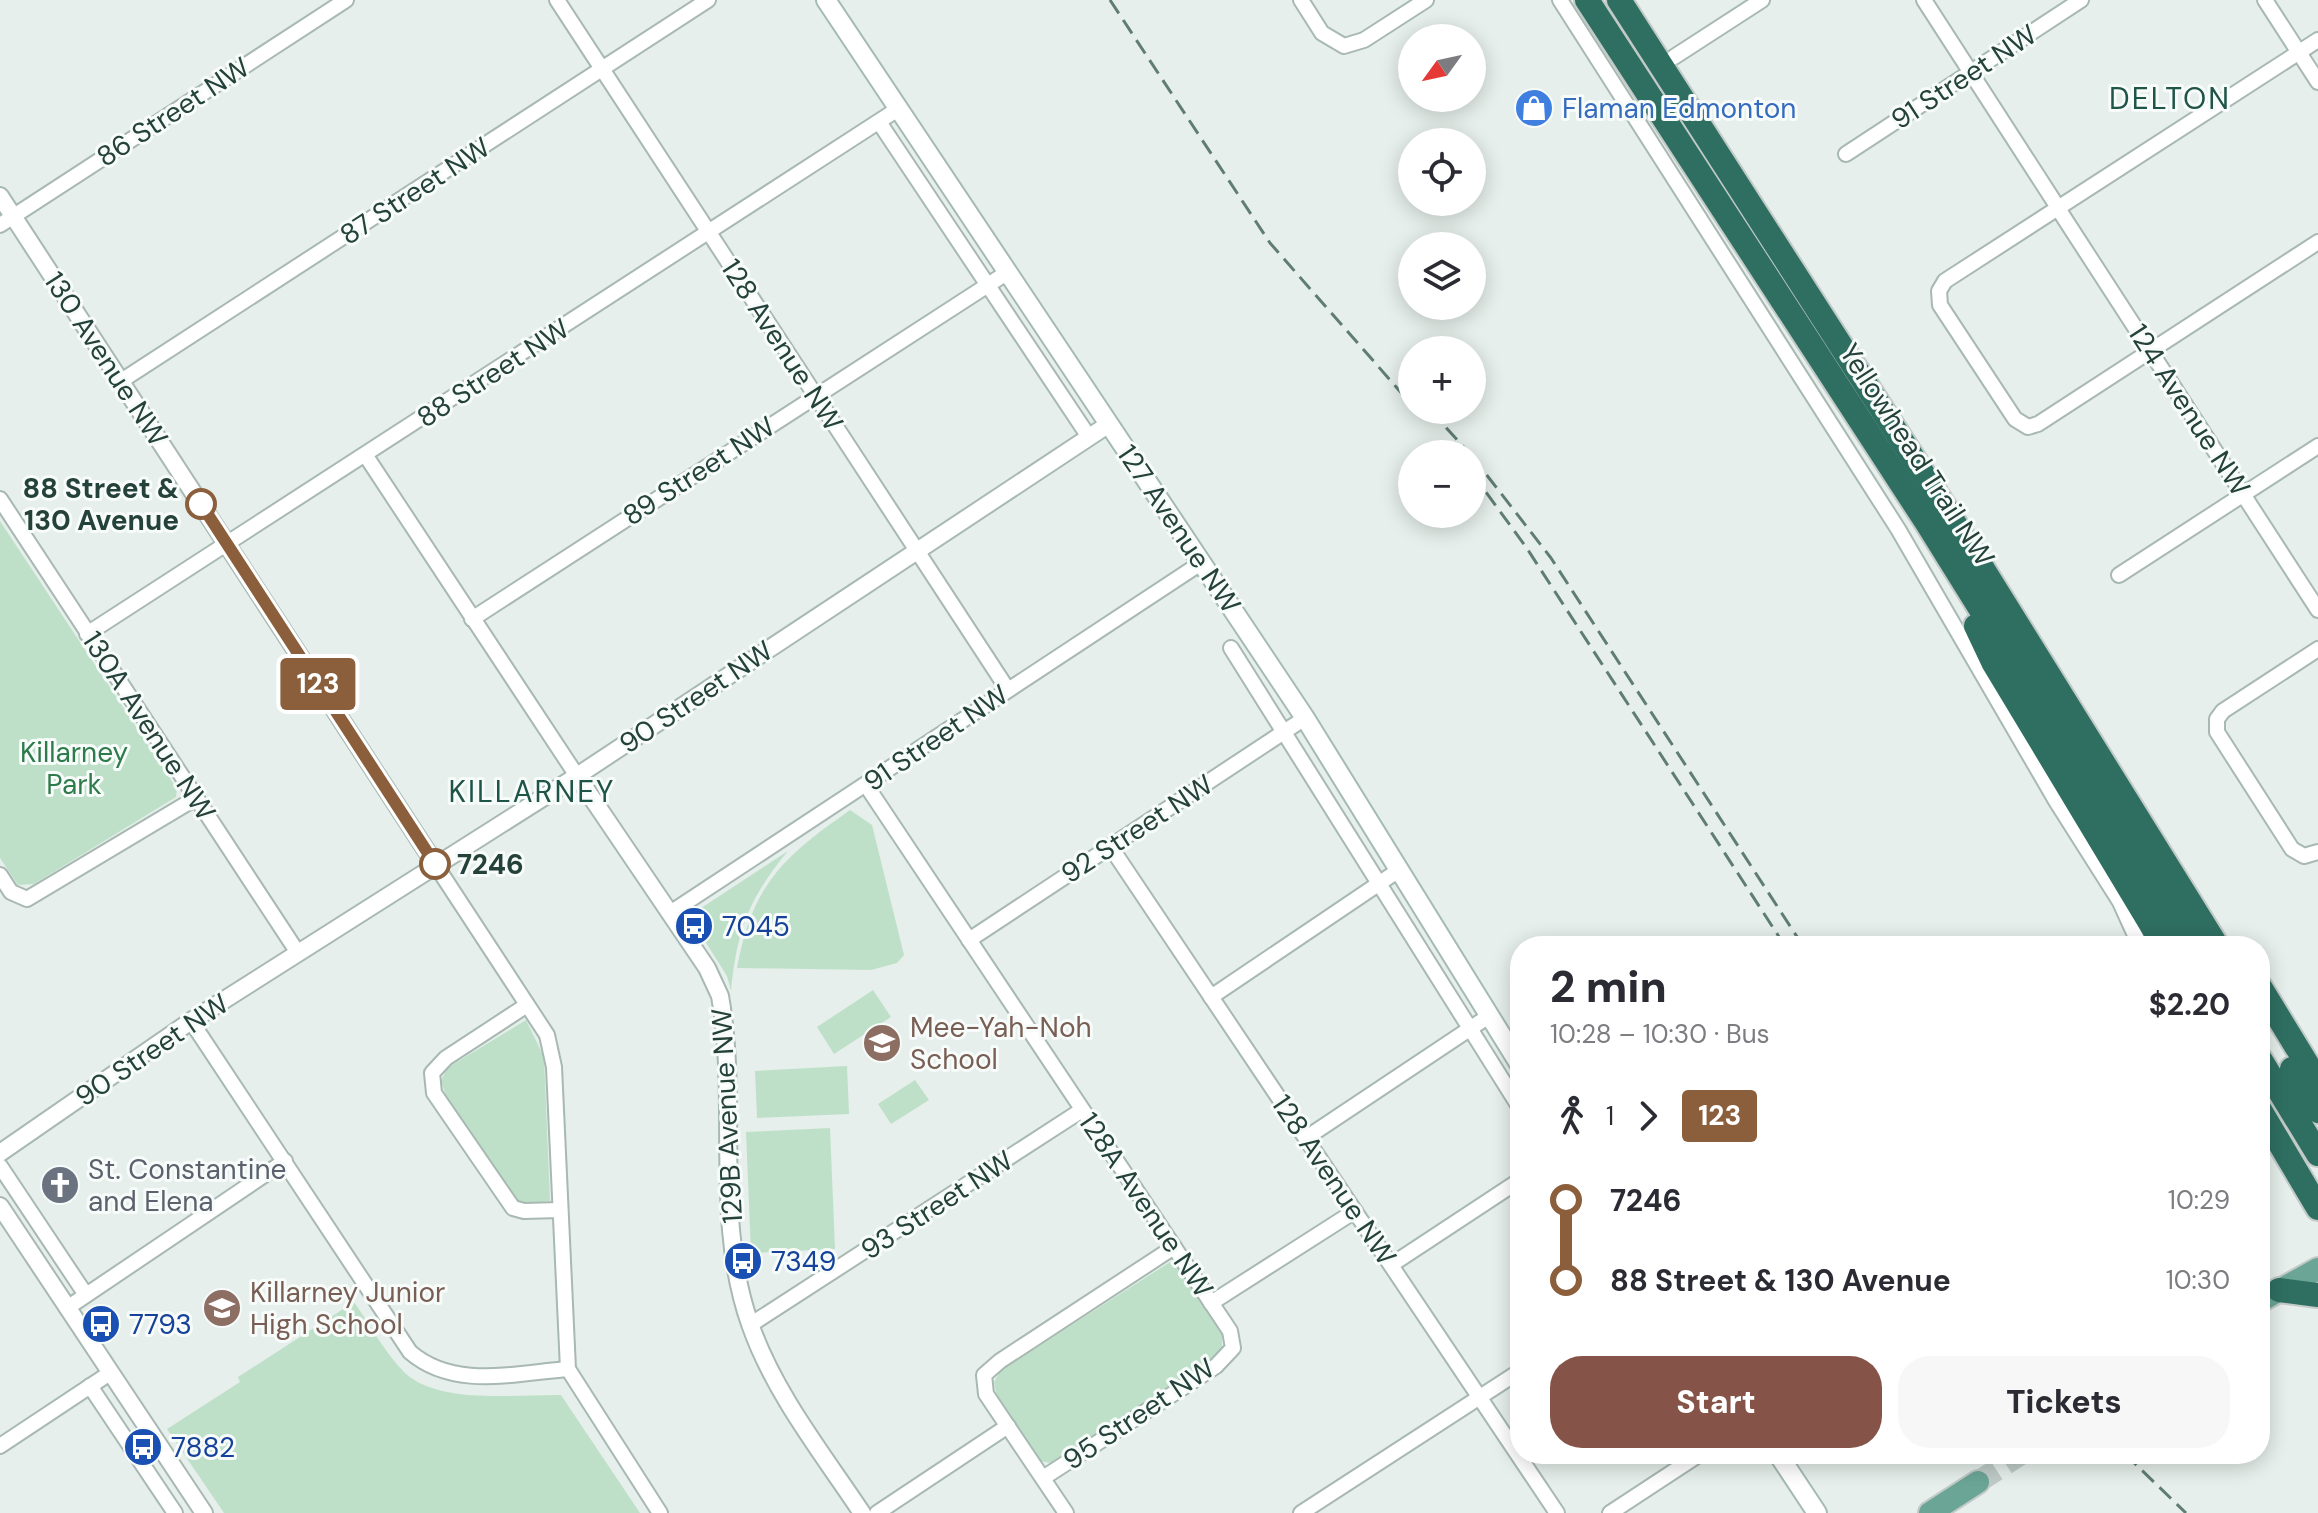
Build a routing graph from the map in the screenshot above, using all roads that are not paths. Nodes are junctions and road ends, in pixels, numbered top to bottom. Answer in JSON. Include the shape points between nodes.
{"nodes":[{"id":1,"x":346,"y":0,"type":"edge"},
{"id":2,"x":557,"y":0,"type":"edge"},
{"id":3,"x":708,"y":0,"type":"edge"},
{"id":4,"x":826,"y":0,"type":"edge"},
{"id":5,"x":1301,"y":0,"type":"edge"},
{"id":6,"x":1426,"y":0,"type":"edge"},
{"id":7,"x":1560,"y":0,"type":"edge"},
{"id":8,"x":1587,"y":0,"type":"edge"},
{"id":9,"x":1619,"y":0,"type":"edge"},
{"id":10,"x":1762,"y":0,"type":"edge"},
{"id":11,"x":1924,"y":0,"type":"edge"},
{"id":12,"x":2081,"y":0,"type":"edge"},
{"id":13,"x":2265,"y":0,"type":"edge"},
{"id":14,"x":2318,"y":40,"type":"edge"},
{"id":15,"x":2299,"y":52,"type":"junction"},
{"id":16,"x":1674,"y":57,"type":"dead end"},
{"id":17,"x":602,"y":69,"type":"junction"},
{"id":18,"x":1970,"y":72,"type":"junction"},
{"id":19,"x":2318,"y":82,"type":"edge"},
{"id":20,"x":898,"y":109,"type":"junction"},
{"id":21,"x":879,"y":122,"type":"junction"},
{"id":22,"x":1846,"y":154,"type":"dead end"},
{"id":23,"x":0,"y":196,"type":"edge"},
{"id":24,"x":2058,"y":208,"type":"junction"},
{"id":25,"x":7,"y":221,"type":"edge"},
{"id":26,"x":709,"y":233,"type":"junction"},
{"id":27,"x":2318,"y":242,"type":"edge"},
{"id":28,"x":1008,"y":272,"type":"junction"},
{"id":29,"x":988,"y":285,"type":"junction"},
{"id":30,"x":2151,"y":351,"type":"junction"},
{"id":31,"x":121,"y":381,"type":"junction"},
{"id":32,"x":814,"y":395,"type":"junction"},
{"id":33,"x":1109,"y":424,"type":"junction"},
{"id":34,"x":1089,"y":437,"type":"junction"},
{"id":35,"x":2318,"y":446,"type":"edge"},
{"id":36,"x":366,"y":456,"type":"junction"},
{"id":37,"x":2243,"y":494,"type":"junction"},
{"id":38,"x":0,"y":499,"type":"edge"},
{"id":39,"x":1927,"y":523,"type":"junction"},
{"id":40,"x":228,"y":545,"type":"junction"},
{"id":41,"x":916,"y":551,"type":"junction"},
{"id":42,"x":1201,"y":563,"type":"junction"},
{"id":43,"x":2119,"y":575,"type":"dead end"},
{"id":44,"x":2318,"y":610,"type":"edge"},
{"id":45,"x":472,"y":619,"type":"junction"},
{"id":46,"x":87,"y":634,"type":"junction"},
{"id":47,"x":1231,"y":648,"type":"dead end"},
{"id":48,"x":2318,"y":649,"type":"edge"},
{"id":49,"x":2047,"y":671,"type":"junction"},
{"id":50,"x":1008,"y":690,"type":"junction"},
{"id":51,"x":1305,"y":718,"type":"junction"},
{"id":52,"x":1286,"y":730,"type":"junction"},
{"id":53,"x":577,"y":776,"type":"junction"},
{"id":54,"x":866,"y":785,"type":"junction"},
{"id":55,"x":196,"y":798,"type":"junction"},
{"id":56,"x":1110,"y":846,"type":"junction"},
{"id":57,"x":2311,"y":854,"type":"edge"},
{"id":58,"x":435,"y":864,"type":"junction"},
{"id":59,"x":1399,"y":870,"type":"junction"},
{"id":60,"x":0,"y":875,"type":"edge"},
{"id":61,"x":1380,"y":883,"type":"junction"},
{"id":62,"x":670,"y":913,"type":"junction"},
{"id":63,"x":2135,"y":936,"type":"edge"},
{"id":64,"x":2158,"y":936,"type":"edge"},
{"id":65,"x":2184,"y":936,"type":"edge"},
{"id":66,"x":2211,"y":936,"type":"edge"},
{"id":67,"x":2229,"y":936,"type":"edge"},
{"id":68,"x":969,"y":940,"type":"junction"},
{"id":69,"x":298,"y":953,"type":"junction"},
{"id":70,"x":1211,"y":997,"type":"junction"},
{"id":71,"x":2270,"y":1003,"type":"edge"},
{"id":72,"x":527,"y":1005,"type":"junction"},
{"id":73,"x":1489,"y":1016,"type":"junction"},
{"id":74,"x":191,"y":1021,"type":"junction"},
{"id":75,"x":1470,"y":1028,"type":"junction"},
{"id":76,"x":2270,"y":1033,"type":"edge"},
{"id":77,"x":1510,"y":1049,"type":"edge"},
{"id":78,"x":2270,"y":1075,"type":"edge"},
{"id":79,"x":2318,"y":1082,"type":"edge"},
{"id":80,"x":1510,"y":1092,"type":"edge"},
{"id":81,"x":1082,"y":1110,"type":"junction"},
{"id":82,"x":2318,"y":1111,"type":"edge"},
{"id":83,"x":2270,"y":1127,"type":"edge"},
{"id":84,"x":1306,"y":1138,"type":"junction"},
{"id":85,"x":0,"y":1153,"type":"edge"},
{"id":86,"x":2318,"y":1154,"type":"edge"},
{"id":87,"x":285,"y":1161,"type":"junction"},
{"id":88,"x":0,"y":1166,"type":"edge"},
{"id":89,"x":1510,"y":1187,"type":"edge"},
{"id":90,"x":2315,"y":1201,"type":"edge"},
{"id":91,"x":0,"y":1206,"type":"edge"},
{"id":92,"x":560,"y":1210,"type":"junction"},
{"id":93,"x":1355,"y":1211,"type":"junction"},
{"id":94,"x":1174,"y":1247,"type":"junction"},
{"id":95,"x":1391,"y":1265,"type":"junction"},
{"id":96,"x":2318,"y":1269,"type":"edge"},
{"id":97,"x":86,"y":1295,"type":"junction"},
{"id":98,"x":2318,"y":1295,"type":"edge"},
{"id":99,"x":2270,"y":1296,"type":"edge"},
{"id":100,"x":1211,"y":1303,"type":"junction"},
{"id":101,"x":67,"y":1308,"type":"junction"},
{"id":102,"x":750,"y":1325,"type":"junction"},
{"id":103,"x":1233,"y":1348,"type":"joint"},
{"id":104,"x":568,"y":1369,"type":"junction"},
{"id":105,"x":110,"y":1373,"type":"junction"},
{"id":106,"x":1510,"y":1378,"type":"edge"},
{"id":107,"x":90,"y":1386,"type":"junction"},
{"id":108,"x":1480,"y":1397,"type":"junction"},
{"id":109,"x":1008,"y":1426,"type":"junction"},
{"id":110,"x":1510,"y":1442,"type":"edge"},
{"id":111,"x":0,"y":1446,"type":"edge"},
{"id":112,"x":1524,"y":1464,"type":"edge"},
{"id":113,"x":1685,"y":1464,"type":"edge"},
{"id":114,"x":1785,"y":1464,"type":"edge"},
{"id":115,"x":1043,"y":1478,"type":"junction"},
{"id":116,"x":1978,"y":1482,"type":"tunnel mouth"},
{"id":117,"x":175,"y":1513,"type":"edge"},
{"id":118,"x":204,"y":1513,"type":"edge"},
{"id":119,"x":660,"y":1513,"type":"edge"},
{"id":120,"x":862,"y":1513,"type":"edge"},
{"id":121,"x":877,"y":1513,"type":"edge"},
{"id":122,"x":1066,"y":1513,"type":"edge"},
{"id":123,"x":1301,"y":1513,"type":"edge"},
{"id":124,"x":1557,"y":1513,"type":"edge"},
{"id":125,"x":1610,"y":1513,"type":"edge"},
{"id":126,"x":1817,"y":1513,"type":"edge"},
{"id":127,"x":1930,"y":1513,"type":"edge"}],
"edges":[{"from":1,"to":25,"type":"street","name":"86 Street NW"},
{"from":2,"to":17,"type":"street","name":"128 Avenue NW"},
{"from":3,"to":17,"type":"street","name":"87 Street NW"},
{"from":4,"to":20,"type":"main road","name":"127 Avenue NW"},
{"from":5,"to":6,"type":"street","via":[[1322,33],[1344,46],[1364,40]]},
{"from":7,"to":63,"type":"street","name":"Yellowhead Trail NW","via":[[1898,529]]},
{"from":8,"to":39,"type":"highway","name":"Yellowhead Trail NW"},
{"from":9,"to":49,"type":"highway","name":"Yellowhead Trail NW"},
{"from":10,"to":16,"type":"street"},
{"from":11,"to":18,"type":"street","name":"124 Avenue NW"},
{"from":12,"to":18,"type":"street","name":"91 Street NW"},
{"from":13,"to":15,"type":"street"},
{"from":14,"to":15,"type":"street"},
{"from":15,"to":19,"type":"street"},
{"from":15,"to":24,"type":"street"},
{"from":17,"to":26,"type":"street","name":"128 Avenue NW"},
{"from":17,"to":31,"type":"street","name":"87 Street NW"},
{"from":18,"to":22,"type":"street","name":"91 Street NW"},
{"from":18,"to":24,"type":"street","name":"124 Avenue NW"},
{"from":20,"to":21,"type":"street","name":"88 Street NW"},
{"from":20,"to":28,"type":"main road","name":"127 Avenue NW"},
{"from":21,"to":26,"type":"street","name":"88 Street NW"},
{"from":21,"to":29,"type":"street","name":"127 Avenue NW"},
{"from":23,"to":25,"type":"street","name":"130 Avenue NW"},
{"from":24,"to":30,"type":"street","name":"124 Avenue NW"},
{"from":24,"to":30,"type":"street","via":[[1945,281],[1940,305],[2015,419],[2028,427]]},
{"from":25,"to":31,"type":"street","name":"130 Avenue NW"},
{"from":26,"to":32,"type":"street","name":"128 Avenue NW"},
{"from":26,"to":36,"type":"street","name":"88 Street NW"},
{"from":27,"to":30,"type":"street"},
{"from":28,"to":29,"type":"street","name":"89 Street NW"},
{"from":28,"to":33,"type":"main road","name":"127 Avenue NW"},
{"from":29,"to":32,"type":"street","name":"89 Street NW"},
{"from":29,"to":34,"type":"street","name":"127 Avenue NW"},
{"from":30,"to":37,"type":"street","name":"124 Avenue NW"},
{"from":31,"to":40,"type":"street","name":"130 Avenue NW"},
{"from":32,"to":41,"type":"street","name":"128 Avenue NW"},
{"from":32,"to":45,"type":"street","name":"89 Street NW"},
{"from":33,"to":34,"type":"street","name":"90 Street NW"},
{"from":33,"to":42,"type":"main road","name":"127 Avenue NW"},
{"from":34,"to":41,"type":"street","name":"90 Street NW"},
{"from":35,"to":37,"type":"street"},
{"from":36,"to":40,"type":"street","name":"88 Street NW"},
{"from":36,"to":45,"type":"street","name":"129B Avenue NW"},
{"from":37,"to":43,"type":"street"},
{"from":37,"to":44,"type":"street","name":"124 Avenue NW"},
{"from":38,"to":46,"type":"street","name":"130A Avenue NW"},
{"from":39,"to":64,"type":"highway","via":[[1993,662]]},
{"from":39,"to":65,"type":"highway","name":"Yellowhead Trail NW"},
{"from":40,"to":46,"type":"street","name":"88 Street NW"},
{"from":40,"to":58,"type":"street","name":"130 Avenue NW"},
{"from":41,"to":50,"type":"street","name":"128 Avenue NW"},
{"from":41,"to":53,"type":"street","name":"90 Street NW"},
{"from":42,"to":50,"type":"street","name":"91 Street NW"},
{"from":42,"to":51,"type":"main road","name":"127 Avenue NW"},
{"from":45,"to":53,"type":"street","name":"129B Avenue NW"},
{"from":46,"to":55,"type":"street","name":"130A Avenue NW"},
{"from":47,"to":52,"type":"street","name":"127 Avenue NW"},
{"from":48,"to":57,"type":"street","via":[[2217,719],[2217,732],[2292,849]]},
{"from":49,"to":66,"type":"highway","name":"Yellowhead Trail NW"},
{"from":49,"to":67,"type":"highway","via":[[2110,753]]},
{"from":50,"to":54,"type":"street","name":"91 Street NW"},
{"from":51,"to":52,"type":"street","name":"92 Street NW"},
{"from":51,"to":59,"type":"main road","name":"127 Avenue NW"},
{"from":52,"to":56,"type":"street","name":"92 Street NW"},
{"from":52,"to":61,"type":"street","name":"127 Avenue NW"},
{"from":53,"to":58,"type":"street","name":"90 Street NW"},
{"from":53,"to":62,"type":"street","name":"129B Avenue NW"},
{"from":54,"to":62,"type":"street","name":"91 Street NW"},
{"from":54,"to":68,"type":"street","name":"128A Avenue NW"},
{"from":55,"to":60,"type":"street","via":[[27,899],[11,892]]},
{"from":55,"to":69,"type":"street","name":"130A Avenue NW"},
{"from":56,"to":68,"type":"street","name":"92 Street NW"},
{"from":56,"to":70,"type":"street","name":"128 Avenue NW"},
{"from":58,"to":69,"type":"street","name":"90 Street NW"},
{"from":58,"to":72,"type":"street","name":"130 Avenue NW"},
{"from":59,"to":61,"type":"street"},
{"from":59,"to":73,"type":"main road","name":"127 Avenue NW"},
{"from":61,"to":70,"type":"street"},
{"from":61,"to":75,"type":"street","name":"127 Avenue NW"},
{"from":62,"to":102,"type":"street","name":"129B Avenue NW","via":[[720,996],[732,1226]]},
{"from":68,"to":81,"type":"street","name":"128A Avenue NW"},
{"from":69,"to":74,"type":"street","name":"90 Street NW"},
{"from":70,"to":84,"type":"street","name":"128 Avenue NW"},
{"from":71,"to":79,"type":"highway"},
{"from":72,"to":92,"type":"street","name":"130 Avenue NW","via":[[552,1050]]},
{"from":72,"to":92,"type":"street","via":[[446,1058],[432,1073],[434,1093],[513,1208]]},
{"from":73,"to":75,"type":"street"},
{"from":73,"to":77,"type":"main road","name":"127 Avenue NW"},
{"from":74,"to":85,"type":"street","name":"90 Street NW"},
{"from":74,"to":87,"type":"street"},
{"from":75,"to":80,"type":"street","name":"127 Avenue NW"},
{"from":75,"to":84,"type":"street"},
{"from":76,"to":82,"type":"highway"},
{"from":78,"to":86,"type":"highway"},
{"from":81,"to":94,"type":"street","name":"128A Avenue NW"},
{"from":81,"to":102,"type":"street","name":"93 Street NW"},
{"from":83,"to":90,"type":"highway"},
{"from":84,"to":93,"type":"street","name":"128 Avenue NW"},
{"from":87,"to":97,"type":"street"},
{"from":87,"to":104,"type":"street","via":[[410,1352],[432,1368],[461,1377]]},
{"from":88,"to":97,"type":"street"},
{"from":89,"to":95,"type":"street"},
{"from":91,"to":101,"type":"street"},
{"from":92,"to":104,"type":"street","name":"130 Avenue NW"},
{"from":93,"to":95,"type":"street","name":"128 Avenue NW"},
{"from":93,"to":100,"type":"street"},
{"from":94,"to":100,"type":"street","name":"128A Avenue NW"},
{"from":94,"to":109,"type":"street","via":[[984,1375],[986,1394]]},
{"from":95,"to":108,"type":"street","name":"128 Avenue NW"},
{"from":96,"to":99,"type":"main road"},
{"from":97,"to":101,"type":"street"},
{"from":98,"to":99,"type":"highway"},
{"from":100,"to":103,"type":"street","name":"128A Avenue NW","via":[[1230,1331]]},
{"from":101,"to":105,"type":"street"},
{"from":102,"to":120,"type":"street","name":"129B Avenue NW","via":[[776,1382]]},
{"from":103,"to":115,"type":"street","name":"95 Street NW","via":[[1216,1366]]},
{"from":104,"to":119,"type":"street","name":"130 Avenue NW"},
{"from":105,"to":107,"type":"street"},
{"from":105,"to":118,"type":"street"},
{"from":106,"to":108,"type":"street"},
{"from":107,"to":111,"type":"street"},
{"from":107,"to":117,"type":"street"},
{"from":108,"to":110,"type":"street","name":"128 Avenue NW"},
{"from":108,"to":123,"type":"street"},
{"from":109,"to":115,"type":"street"},
{"from":109,"to":121,"type":"street"},
{"from":112,"to":124,"type":"street","name":"128 Avenue NW"},
{"from":113,"to":125,"type":"street"},
{"from":114,"to":126,"type":"main road"},
{"from":115,"to":122,"type":"street"},
{"from":116,"to":127,"type":"main road"}]}
